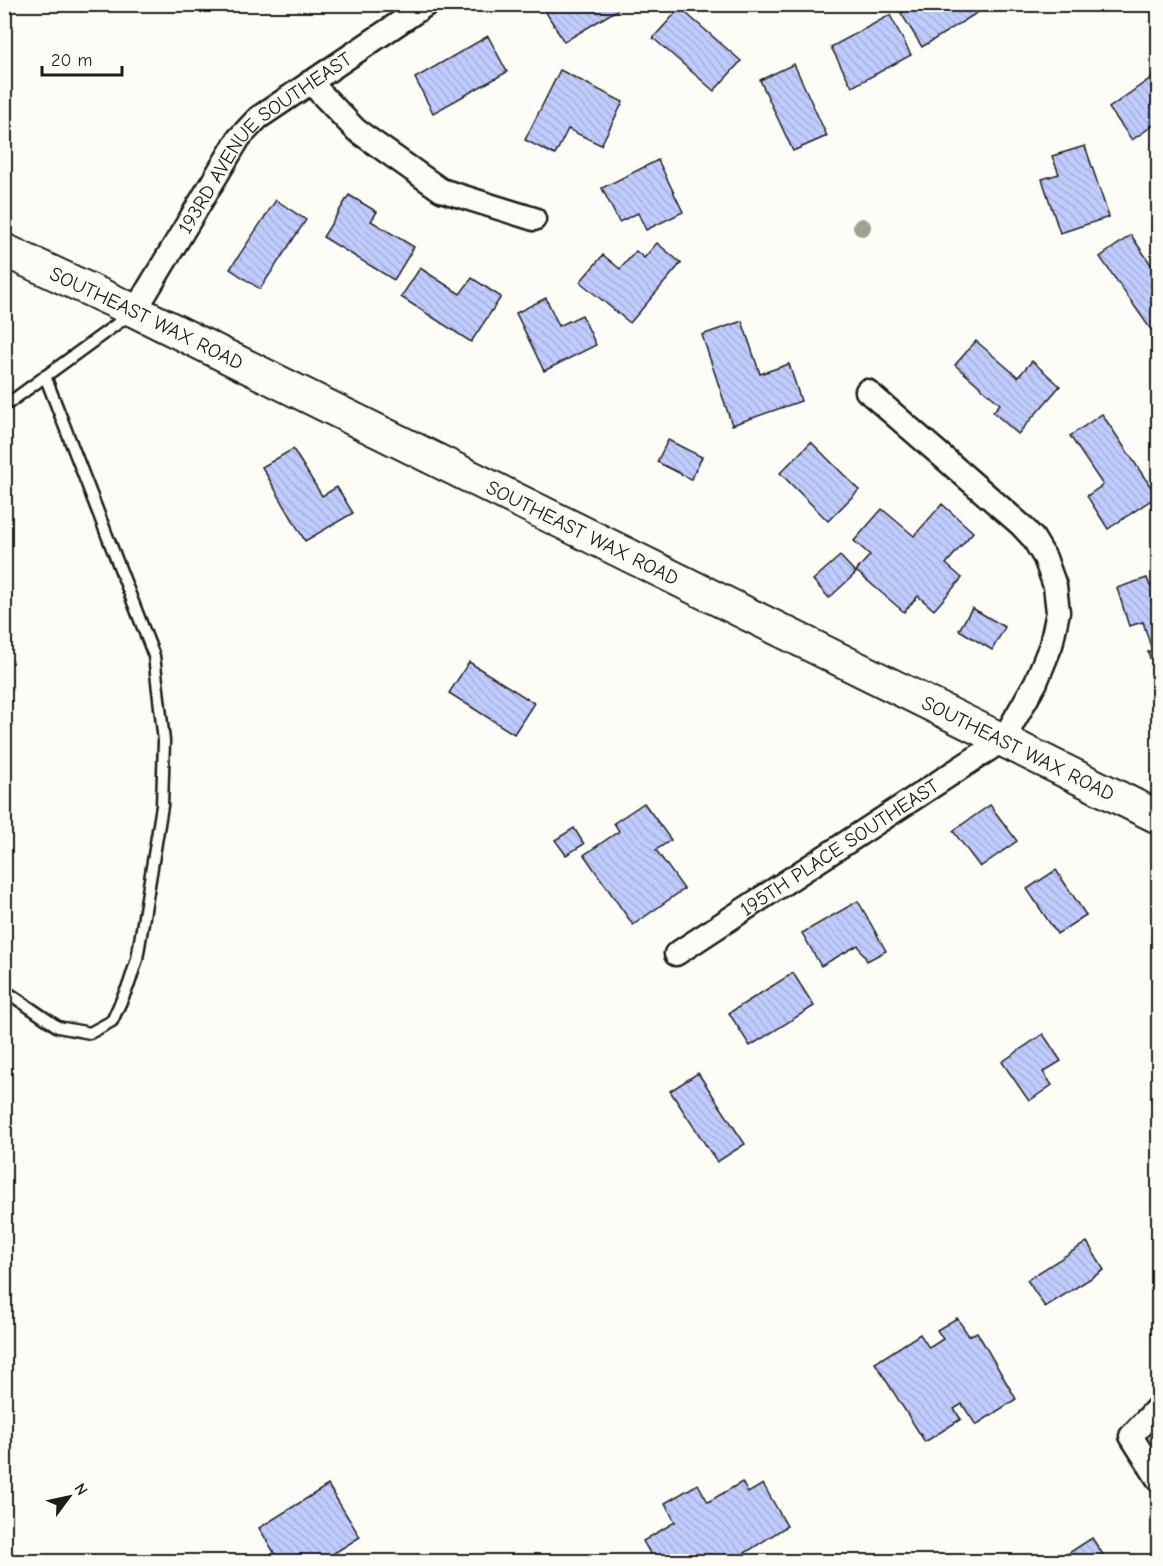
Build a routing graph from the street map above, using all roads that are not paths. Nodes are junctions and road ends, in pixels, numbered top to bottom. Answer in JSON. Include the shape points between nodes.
{"nodes":[{"id":1,"x":426,"y":4,"type":"edge"},
{"id":2,"x":310,"y":82,"type":"junction"},
{"id":3,"x":534,"y":219,"type":"dead end"},
{"id":4,"x":4,"y":250,"type":"edge"},
{"id":5,"x":135,"y":311,"type":"junction"},
{"id":6,"x":45,"y":376,"type":"junction"},
{"id":7,"x":867,"y":391,"type":"dead end"},
{"id":8,"x":4,"y":405,"type":"edge"},
{"id":9,"x":1003,"y":740,"type":"junction"},
{"id":10,"x":1158,"y":817,"type":"edge"},
{"id":11,"x":676,"y":954,"type":"dead end"},
{"id":12,"x":4,"y":990,"type":"edge"},
{"id":13,"x":1158,"y":1407,"type":"edge"},
{"id":14,"x":1158,"y":1479,"type":"edge"}],
"edges":[{"from":1,"to":2,"type":"street","name":"193RD AVENUE SOUTHEAST"},
{"from":2,"to":3,"type":"street","via":[[356,130],[441,190]]},
{"from":2,"to":5,"type":"street","name":"193RD AVENUE SOUTHEAST","via":[[258,117],[239,138]]},
{"from":4,"to":5,"type":"street","name":"SOUTHEAST WAX ROAD"},
{"from":5,"to":6,"type":"lane"},
{"from":5,"to":9,"type":"street","name":"SOUTHEAST WAX ROAD"},
{"from":6,"to":8,"type":"lane"},
{"from":6,"to":12,"type":"lane","via":[[154,656],[164,741],[162,806],[137,959],[112,1021],[90,1033],[58,1027]]},
{"from":7,"to":9,"type":"street","via":[[1021,525],[1046,558],[1058,612],[1051,645],[1036,682]]},
{"from":9,"to":10,"type":"street","name":"SOUTHEAST WAX ROAD"},
{"from":9,"to":11,"type":"street","name":"195TH PLACE SOUTHEAST"},
{"from":13,"to":14,"type":"street","via":[[1131,1436]]}]}
